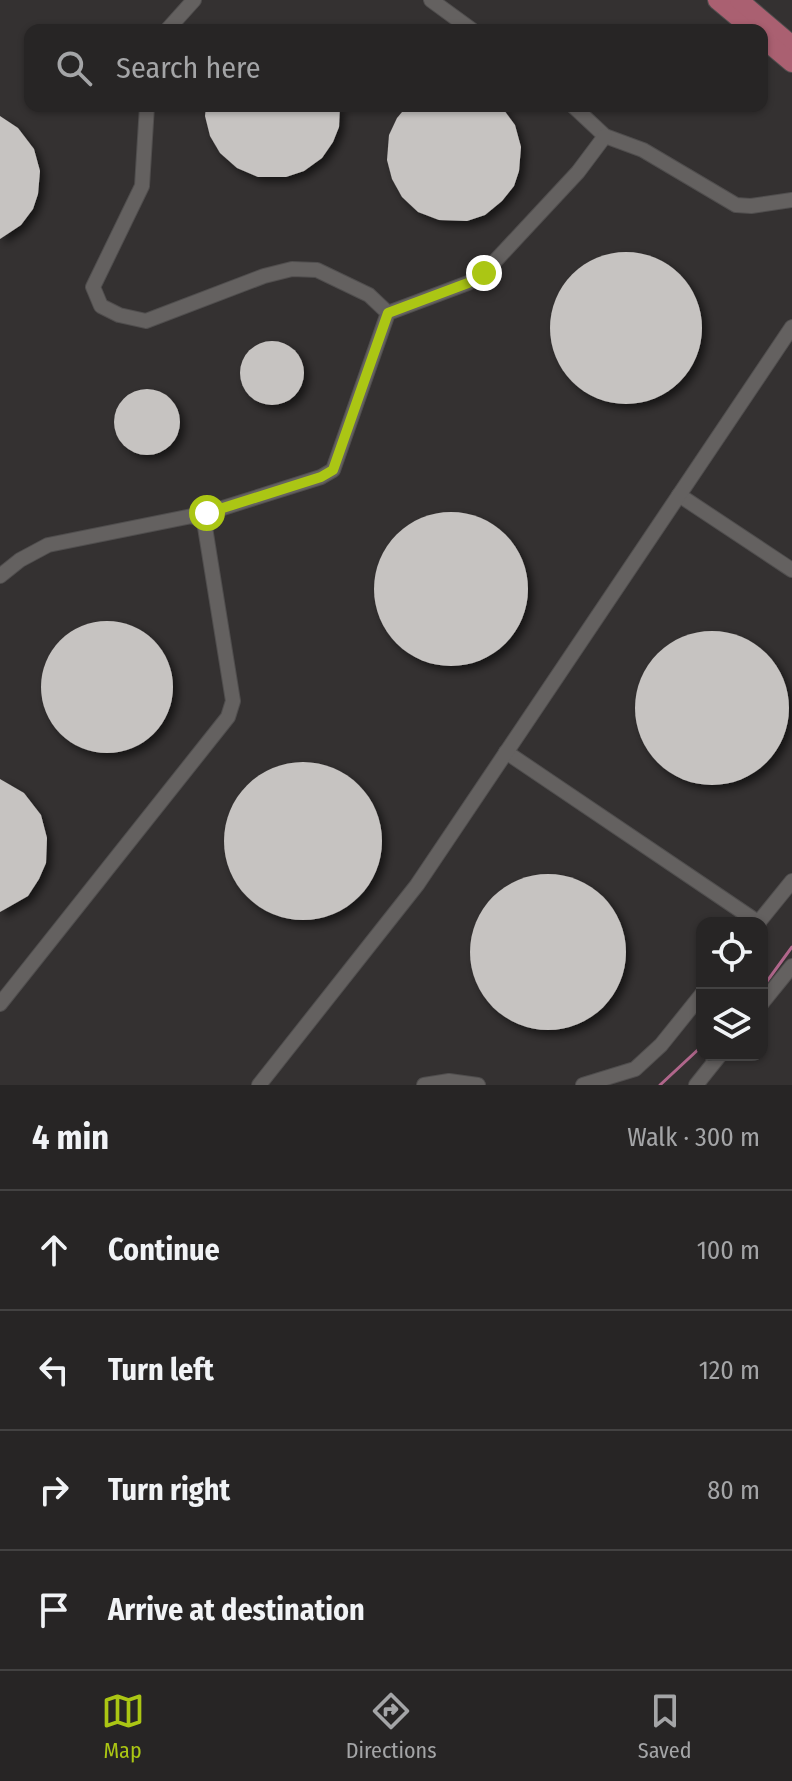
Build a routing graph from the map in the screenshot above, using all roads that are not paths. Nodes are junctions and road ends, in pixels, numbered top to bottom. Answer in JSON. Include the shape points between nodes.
{"nodes":[{"id":1,"x":194,"y":0,"type":"edge"},
{"id":2,"x":431,"y":0,"type":"edge"},
{"id":3,"x":717,"y":0,"type":"edge"},
{"id":4,"x":739,"y":0,"type":"edge"},
{"id":5,"x":751,"y":21,"type":"edge"},
{"id":6,"x":172,"y":24,"type":"edge"},
{"id":7,"x":464,"y":24,"type":"edge"},
{"id":8,"x":768,"y":31,"type":"edge"},
{"id":9,"x":768,"y":43,"type":"edge"},
{"id":10,"x":792,"y":45,"type":"edge"},
{"id":11,"x":792,"y":63,"type":"edge"},
{"id":12,"x":147,"y":112,"type":"edge"},
{"id":13,"x":579,"y":112,"type":"edge"},
{"id":14,"x":605,"y":136,"type":"junction"},
{"id":15,"x":792,"y":200,"type":"edge"},
{"id":16,"x":388,"y":313,"type":"junction"},
{"id":17,"x":792,"y":327,"type":"edge"},
{"id":18,"x":679,"y":495,"type":"junction"},
{"id":19,"x":204,"y":521,"type":"junction"},
{"id":20,"x":792,"y":570,"type":"edge"},
{"id":21,"x":0,"y":576,"type":"edge"},
{"id":22,"x":506,"y":752,"type":"junction"},
{"id":23,"x":792,"y":881,"type":"edge"},
{"id":24,"x":749,"y":917,"type":"edge"},
{"id":25,"x":763,"y":917,"type":"edge"},
{"id":26,"x":792,"y":966,"type":"edge"},
{"id":27,"x":768,"y":996,"type":"edge"},
{"id":28,"x":696,"y":1001,"type":"edge"},
{"id":29,"x":0,"y":1004,"type":"edge"},
{"id":30,"x":715,"y":1061,"type":"edge"},
{"id":31,"x":259,"y":1085,"type":"edge"},
{"id":32,"x":424,"y":1085,"type":"edge"},
{"id":33,"x":478,"y":1085,"type":"edge"},
{"id":34,"x":583,"y":1085,"type":"edge"},
{"id":35,"x":696,"y":1085,"type":"edge"}],
"edges":[{"from":1,"to":6,"type":"street"},
{"from":2,"to":7,"type":"street"},
{"from":3,"to":5,"type":"main road"},
{"from":4,"to":5,"type":"main road"},
{"from":8,"to":10,"type":"main road"},
{"from":9,"to":11,"type":"main road"},
{"from":12,"to":16,"type":"street","via":[[142,186],[93,287],[101,306],[146,321],[292,269],[317,270],[369,295]]},
{"from":13,"to":14,"type":"street"},
{"from":14,"to":15,"type":"street","via":[[643,150],[736,205]]},
{"from":14,"to":16,"type":"street","via":[[484,273]]},
{"from":16,"to":19,"type":"street","via":[[333,470],[207,513]]},
{"from":17,"to":18,"type":"street"},
{"from":18,"to":20,"type":"street"},
{"from":18,"to":22,"type":"street"},
{"from":19,"to":21,"type":"street","via":[[192,516],[48,545]]},
{"from":19,"to":29,"type":"street","via":[[233,701],[228,717]]},
{"from":22,"to":24,"type":"street"},
{"from":22,"to":31,"type":"street","via":[[417,885]]},
{"from":23,"to":25,"type":"street"},
{"from":26,"to":27,"type":"street"},
{"from":28,"to":34,"type":"street","via":[[635,1069]]},
{"from":30,"to":35,"type":"street"},
{"from":32,"to":33,"type":"street"}]}
